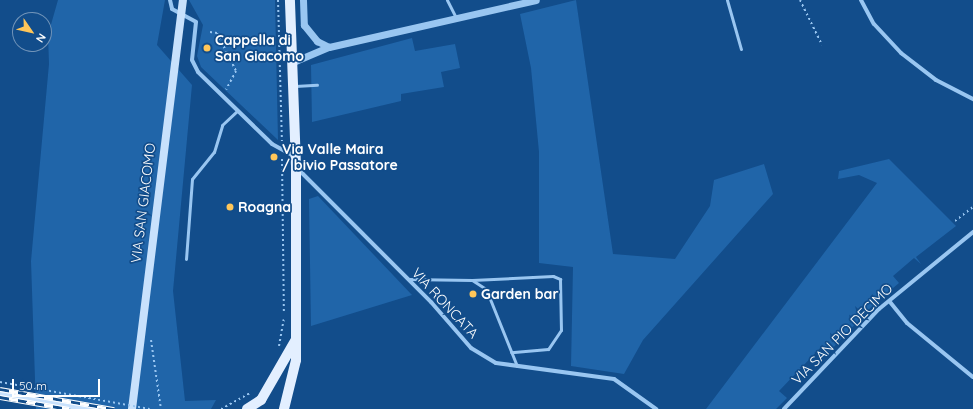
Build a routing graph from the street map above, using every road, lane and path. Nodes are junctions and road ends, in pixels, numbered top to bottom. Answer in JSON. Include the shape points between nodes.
{"nodes":[{"id":1,"x":170,"y":0,"type":"edge"},
{"id":2,"x":183,"y":0,"type":"edge"},
{"id":3,"x":278,"y":0,"type":"edge"},
{"id":4,"x":290,"y":0,"type":"edge"},
{"id":5,"x":303,"y":0,"type":"edge"},
{"id":6,"x":448,"y":0,"type":"edge"},
{"id":7,"x":536,"y":0,"type":"edge"},
{"id":8,"x":727,"y":0,"type":"edge"},
{"id":9,"x":800,"y":0,"type":"edge"},
{"id":10,"x":861,"y":0,"type":"edge"},
{"id":11,"x":181,"y":14,"type":"junction"},
{"id":12,"x":457,"y":19,"type":"junction"},
{"id":13,"x":210,"y":32,"type":"dead end"},
{"id":14,"x":822,"y":45,"type":"dead end"},
{"id":15,"x":329,"y":46,"type":"junction"},
{"id":16,"x":741,"y":49,"type":"dead end"},
{"id":17,"x":293,"y":62,"type":"junction"},
{"id":18,"x":317,"y":85,"type":"dead end"},
{"id":19,"x":294,"y":87,"type":"junction"},
{"id":20,"x":222,"y":96,"type":"junction"},
{"id":21,"x":973,"y":99,"type":"edge"},
{"id":22,"x":237,"y":111,"type":"junction"},
{"id":23,"x":282,"y":150,"type":"junction"},
{"id":24,"x":296,"y":162,"type":"junction"},
{"id":25,"x":973,"y":207,"type":"edge"},
{"id":26,"x":955,"y":221,"type":"dead end"},
{"id":27,"x":973,"y":232,"type":"edge"},
{"id":28,"x":186,"y":259,"type":"dead end"},
{"id":29,"x":408,"y":279,"type":"junction"},
{"id":30,"x":472,"y":280,"type":"junction"},
{"id":31,"x":890,"y":302,"type":"junction"},
{"id":32,"x":149,"y":334,"type":"dead end"},
{"id":33,"x":295,"y":341,"type":"junction"},
{"id":34,"x":278,"y":348,"type":"dead end"},
{"id":35,"x":511,"y":352,"type":"junction"},
{"id":36,"x":517,"y":366,"type":"junction"},
{"id":37,"x":973,"y":377,"type":"edge"},
{"id":38,"x":0,"y":382,"type":"edge"},
{"id":39,"x":254,"y":390,"type":"dead end"},
{"id":40,"x":0,"y":392,"type":"edge"},
{"id":41,"x":94,"y":409,"type":"edge"},
{"id":42,"x":132,"y":409,"type":"edge"},
{"id":43,"x":150,"y":409,"type":"edge"},
{"id":44,"x":162,"y":409,"type":"edge"},
{"id":45,"x":221,"y":409,"type":"edge"},
{"id":46,"x":247,"y":409,"type":"edge"},
{"id":47,"x":284,"y":409,"type":"edge"},
{"id":48,"x":656,"y":409,"type":"edge"},
{"id":49,"x":784,"y":409,"type":"edge"}],
"edges":[{"from":1,"to":11,"type":"street","via":[[172,9]]},
{"from":2,"to":11,"type":"main road","name":"VIA SAN GIACOMO"},
{"from":3,"to":23,"type":"path"},
{"from":4,"to":17,"type":"main road"},
{"from":5,"to":15,"type":"street","via":[[304,25],[317,41]]},
{"from":6,"to":12,"type":"lane"},
{"from":7,"to":12,"type":"street"},
{"from":8,"to":16,"type":"lane"},
{"from":9,"to":14,"type":"path"},
{"from":10,"to":21,"type":"street","via":[[874,24],[901,53],[936,80]]},
{"from":11,"to":20,"type":"street","name":"VIA RONCATA","via":[[196,22],[193,66]]},
{"from":11,"to":42,"type":"main road","name":"VIA SAN GIACOMO"},
{"from":12,"to":15,"type":"street"},
{"from":13,"to":20,"type":"path","via":[[218,33],[236,71]]},
{"from":15,"to":17,"type":"street"},
{"from":17,"to":19,"type":"main road"},
{"from":18,"to":19,"type":"lane"},
{"from":19,"to":24,"type":"main road"},
{"from":20,"to":22,"type":"street","name":"VIA RONCATA"},
{"from":22,"to":23,"type":"street","name":"VIA RONCATA"},
{"from":22,"to":28,"type":"lane","via":[[222,125],[214,152],[192,179]]},
{"from":23,"to":24,"type":"street","name":"VIA RONCATA"},
{"from":23,"to":34,"type":"path","via":[[284,320]]},
{"from":24,"to":29,"type":"street","name":"VIA RONCATA"},
{"from":24,"to":33,"type":"main road"},
{"from":25,"to":26,"type":"path"},
{"from":27,"to":31,"type":"street","name":"VIA SAN PIO DECIMO"},
{"from":29,"to":30,"type":"lane"},
{"from":29,"to":36,"type":"street","name":"VIA RONCATA","via":[[471,348],[496,363]]},
{"from":30,"to":35,"type":"lane","via":[[486,288]]},
{"from":30,"to":35,"type":"lane","via":[[553,276],[560,279],[561,330],[548,349]]},
{"from":31,"to":37,"type":"street","via":[[907,323]]},
{"from":31,"to":49,"type":"street","name":"VIA SAN PIO DECIMO","via":[[879,309]]},
{"from":32,"to":44,"type":"path"},
{"from":33,"to":46,"type":"main road","via":[[260,400]]},
{"from":33,"to":47,"type":"main road","via":[[296,360]]},
{"from":35,"to":36,"type":"lane"},
{"from":36,"to":48,"type":"street","name":"VIA RONCATA","via":[[614,379]]},
{"from":38,"to":43,"type":"path","bridge":true},
{"from":39,"to":45,"type":"path"},
{"from":40,"to":41,"type":"main road"}]}
